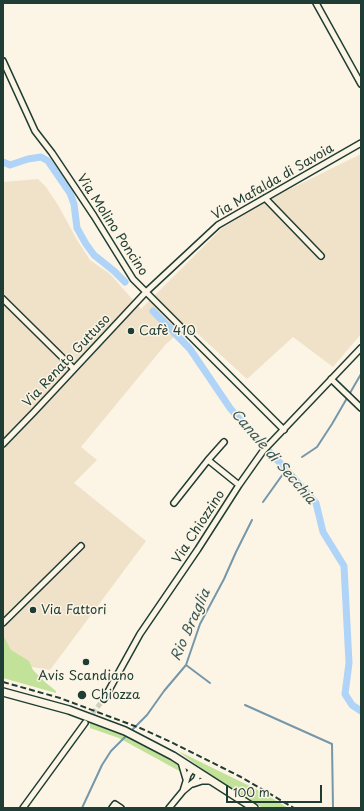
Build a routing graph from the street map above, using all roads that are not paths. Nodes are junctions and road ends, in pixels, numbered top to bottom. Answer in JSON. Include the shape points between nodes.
{"nodes":[{"id":1,"x":316,"y":3,"type":"edge"},
{"id":2,"x":3,"y":61,"type":"edge"},
{"id":3,"x":361,"y":84,"type":"edge"},
{"id":4,"x":361,"y":143,"type":"edge"},
{"id":5,"x":265,"y":198,"type":"junction"},
{"id":6,"x":321,"y":256,"type":"dead end"},
{"id":7,"x":146,"y":292,"type":"junction"},
{"id":8,"x":3,"y":299,"type":"edge"},
{"id":9,"x":361,"y":348,"type":"edge"},
{"id":10,"x":74,"y":369,"type":"junction"},
{"id":11,"x":331,"y":379,"type":"junction"},
{"id":12,"x":360,"y":407,"type":"edge"},
{"id":13,"x":284,"y":430,"type":"junction"},
{"id":14,"x":224,"y":442,"type":"dead end"},
{"id":15,"x":3,"y":444,"type":"edge"},
{"id":16,"x":208,"y":460,"type":"junction"},
{"id":17,"x":239,"y":485,"type":"junction"},
{"id":18,"x":174,"y":503,"type":"dead end"},
{"id":19,"x":81,"y":546,"type":"dead end"},
{"id":20,"x":3,"y":623,"type":"edge"},
{"id":21,"x":3,"y":692,"type":"edge"},
{"id":22,"x":104,"y":699,"type":"tunnel mouth"},
{"id":23,"x":85,"y":723,"type":"tunnel mouth"},
{"id":24,"x":180,"y":761,"type":"junction"},
{"id":25,"x":192,"y":769,"type":"junction"},
{"id":26,"x":199,"y":773,"type":"junction"},
{"id":27,"x":186,"y":780,"type":"junction"},
{"id":28,"x":211,"y":781,"type":"junction"},
{"id":29,"x":190,"y":785,"type":"junction"},
{"id":30,"x":183,"y":790,"type":"junction"},
{"id":31,"x":23,"y":808,"type":"edge"},
{"id":32,"x":112,"y":808,"type":"edge"},
{"id":33,"x":121,"y":808,"type":"edge"},
{"id":34,"x":170,"y":808,"type":"edge"},
{"id":35,"x":254,"y":808,"type":"edge"}],
"edges":[{"from":1,"to":3,"type":"street"},
{"from":2,"to":7,"type":"street","name":"Via Molino Poncino","via":[[35,131],[133,278]]},
{"from":4,"to":5,"type":"street","name":"Via Mafalda di Savoia"},
{"from":5,"to":6,"type":"street"},
{"from":5,"to":7,"type":"street","name":"Via Mafalda di Savoia","via":[[218,225]]},
{"from":7,"to":10,"type":"street","name":"Via Renato Guttuso"},
{"from":7,"to":13,"type":"street","name":"Via Molino Poncino"},
{"from":8,"to":10,"type":"street"},
{"from":9,"to":11,"type":"street","name":"Via Chiozzino"},
{"from":10,"to":15,"type":"street","name":"Via Renato Guttuso"},
{"from":11,"to":12,"type":"street"},
{"from":11,"to":13,"type":"street","name":"Via Chiozzino"},
{"from":13,"to":17,"type":"street","name":"Via Chiozzino","via":[[263,451]]},
{"from":14,"to":16,"type":"street"},
{"from":16,"to":17,"type":"street"},
{"from":16,"to":18,"type":"street"},
{"from":17,"to":22,"type":"street","name":"Via Chiozzino","via":[[140,634]]},
{"from":19,"to":20,"type":"street"},
{"from":21,"to":24,"type":"main road","via":[[69,710],[133,734]]},
{"from":23,"to":31,"type":"street"},
{"from":24,"to":25,"type":"main road"},
{"from":24,"to":27,"type":"street"},
{"from":25,"to":26,"type":"main road"},
{"from":25,"to":27,"type":"street"},
{"from":26,"to":28,"type":"main road"},
{"from":26,"to":29,"type":"street"},
{"from":27,"to":30,"type":"street"},
{"from":28,"to":29,"type":"street"},
{"from":28,"to":35,"type":"main road"},
{"from":29,"to":30,"type":"street"},
{"from":30,"to":34,"type":"street"},
{"from":32,"to":33,"type":"street","via":[[115,804]]}]}
